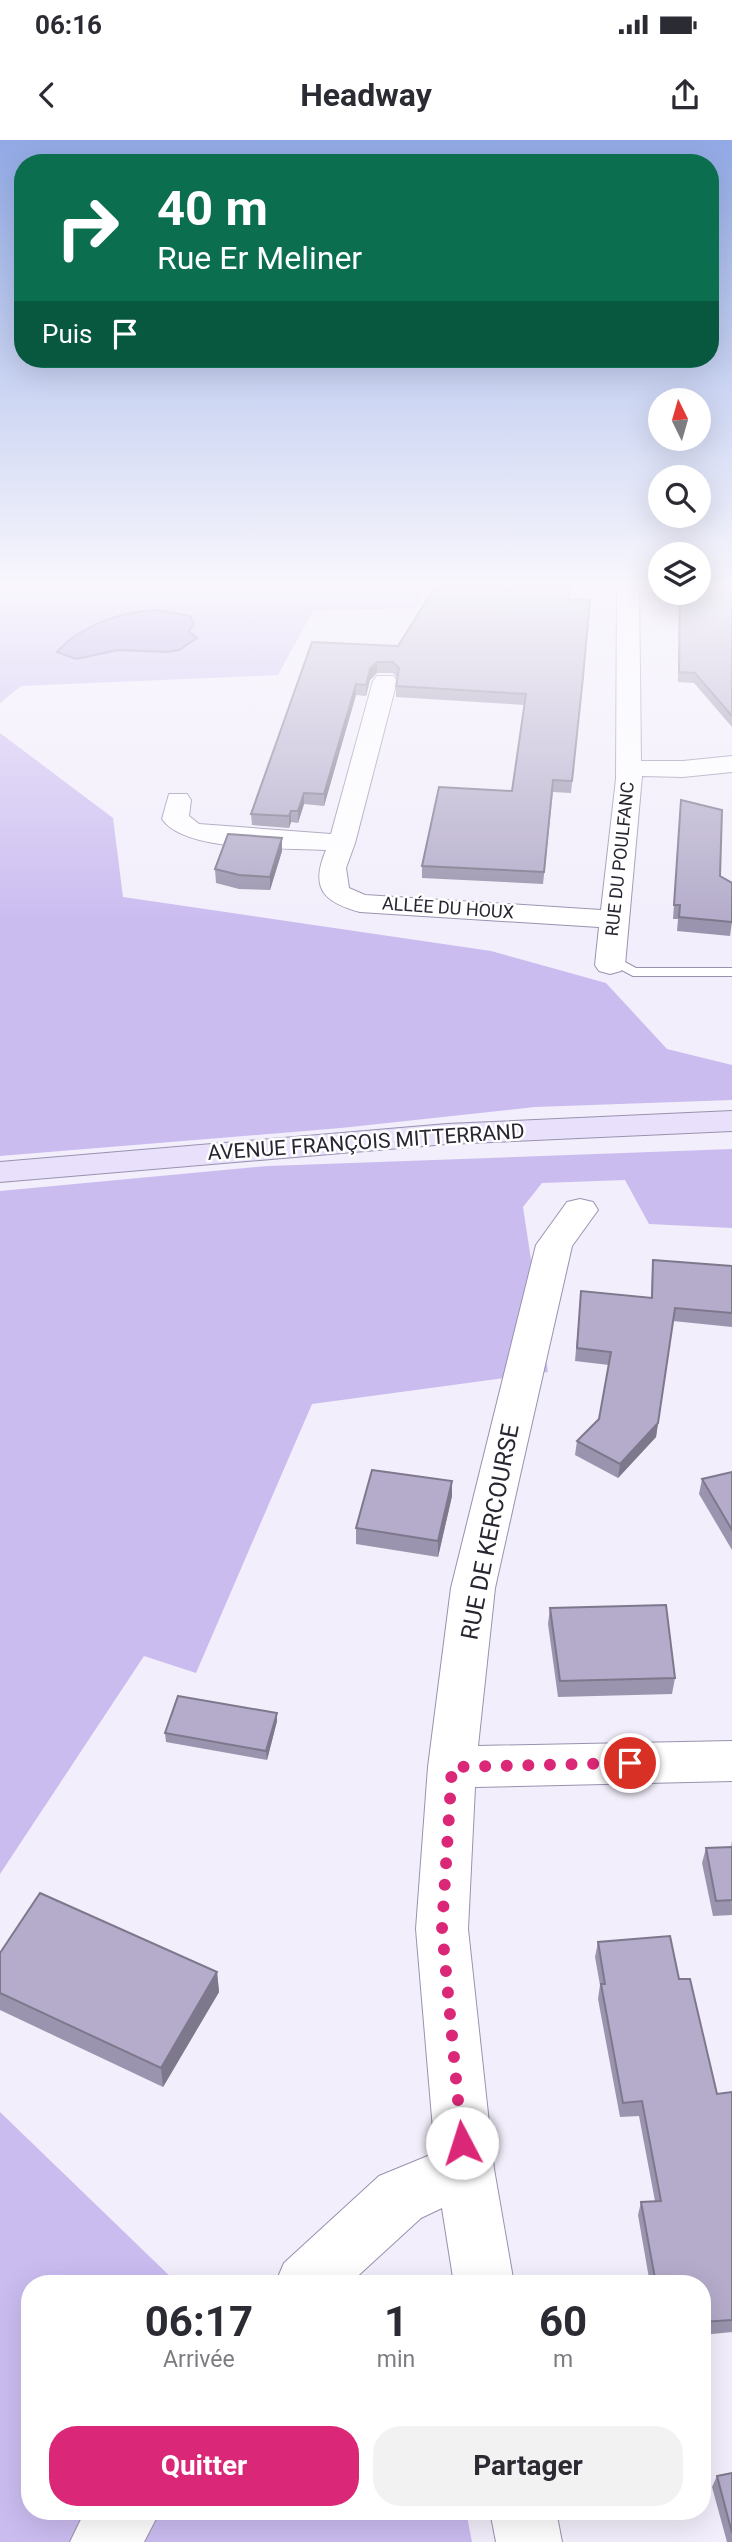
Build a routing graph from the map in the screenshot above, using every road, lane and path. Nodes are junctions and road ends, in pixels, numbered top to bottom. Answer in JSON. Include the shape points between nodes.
{"nodes":[{"id":1,"x":381,"y":696,"type":"edge"},
{"id":2,"x":629,"y":696,"type":"edge"},
{"id":3,"x":732,"y":764,"type":"edge"},
{"id":4,"x":629,"y":768,"type":"junction"},
{"id":5,"x":178,"y":800,"type":"dead end"},
{"id":6,"x":342,"y":843,"type":"junction"},
{"id":7,"x":615,"y":919,"type":"junction"},
{"id":8,"x":610,"y":962,"type":"joint"},
{"id":9,"x":732,"y":972,"type":"edge"},
{"id":10,"x":732,"y":1121,"type":"edge"},
{"id":11,"x":0,"y":1172,"type":"edge"},
{"id":12,"x":580,"y":1210,"type":"dead end"},
{"id":13,"x":732,"y":1761,"type":"edge"},
{"id":14,"x":452,"y":1767,"type":"junction"},
{"id":15,"x":465,"y":2169,"type":"junction"},
{"id":16,"x":315,"y":2275,"type":"edge"},
{"id":17,"x":483,"y":2275,"type":"edge"},
{"id":18,"x":120,"y":2520,"type":"edge"},
{"id":19,"x":525,"y":2520,"type":"edge"},
{"id":20,"x":103,"y":2542,"type":"edge"},
{"id":21,"x":529,"y":2542,"type":"edge"}],
"edges":[{"from":1,"to":6,"type":"street","name":"ALLÉE DU HOUX"},
{"from":2,"to":4,"type":"street","name":"RUE DU POULFANC"},
{"from":3,"to":4,"type":"street"},
{"from":4,"to":7,"type":"street","name":"RUE DU POULFANC"},
{"from":5,"to":6,"type":"street","via":[[175,819],[190,830]]},
{"from":6,"to":7,"type":"street","name":"ALLÉE DU HOUX","via":[[332,882],[336,893],[360,903]]},
{"from":7,"to":8,"type":"street","name":"RUE DU POULFANC"},
{"from":8,"to":9,"type":"lane","via":[[633,972]]},
{"from":10,"to":11,"type":"main road","name":"AVENUE FRANÇOIS MITTERRAND","via":[[447,1134]]},
{"from":12,"to":14,"type":"street","name":"RUE DE KERCOURSE","via":[[554,1245],[473,1588]]},
{"from":13,"to":14,"type":"street"},
{"from":14,"to":15,"type":"street","name":"RUE DE KERCOURSE","via":[[442,1929]]},
{"from":15,"to":16,"type":"street","via":[[400,2197]]},
{"from":15,"to":17,"type":"street","name":"RUE DE KERCOURSE"},
{"from":18,"to":20,"type":"street"},
{"from":19,"to":21,"type":"street"}]}
